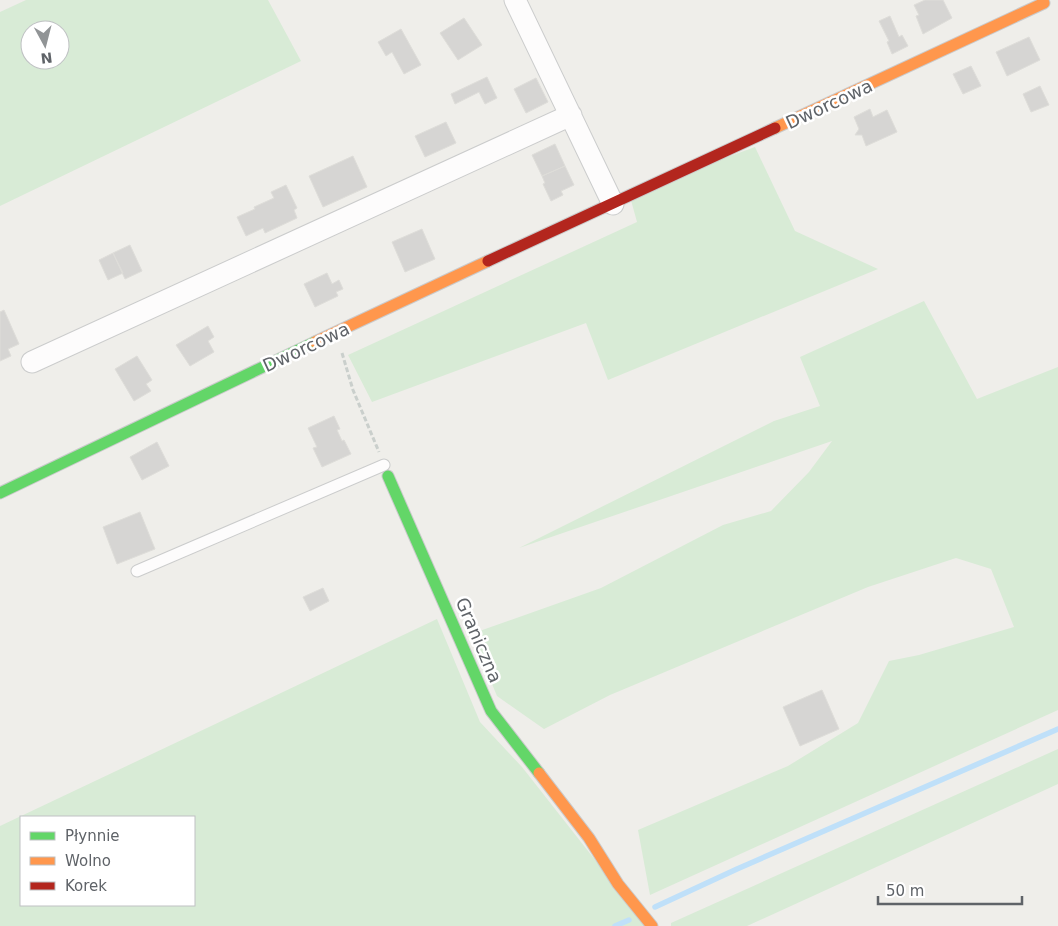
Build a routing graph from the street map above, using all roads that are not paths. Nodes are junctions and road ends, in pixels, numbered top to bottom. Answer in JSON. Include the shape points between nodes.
{"nodes":[{"id":1,"x":515,"y":0,"type":"edge"},
{"id":2,"x":1047,"y":4,"type":"edge"},
{"id":3,"x":571,"y":116,"type":"junction"},
{"id":4,"x":613,"y":204,"type":"junction"},
{"id":5,"x":32,"y":362,"type":"dead end"},
{"id":6,"x":386,"y":471,"type":"joint"},
{"id":7,"x":0,"y":493,"type":"edge"},
{"id":8,"x":137,"y":571,"type":"dead end"},
{"id":9,"x":652,"y":926,"type":"edge"}],
"edges":[{"from":1,"to":3,"type":"street"},
{"from":2,"to":4,"type":"street","name":"Dworcowa"},
{"from":3,"to":4,"type":"street"},
{"from":3,"to":5,"type":"street"},
{"from":4,"to":7,"type":"street","name":"Dworcowa"},
{"from":6,"to":8,"type":"lane"},
{"from":6,"to":9,"type":"street","name":"Graniczna","via":[[490,712],[589,838],[618,884]]}]}
